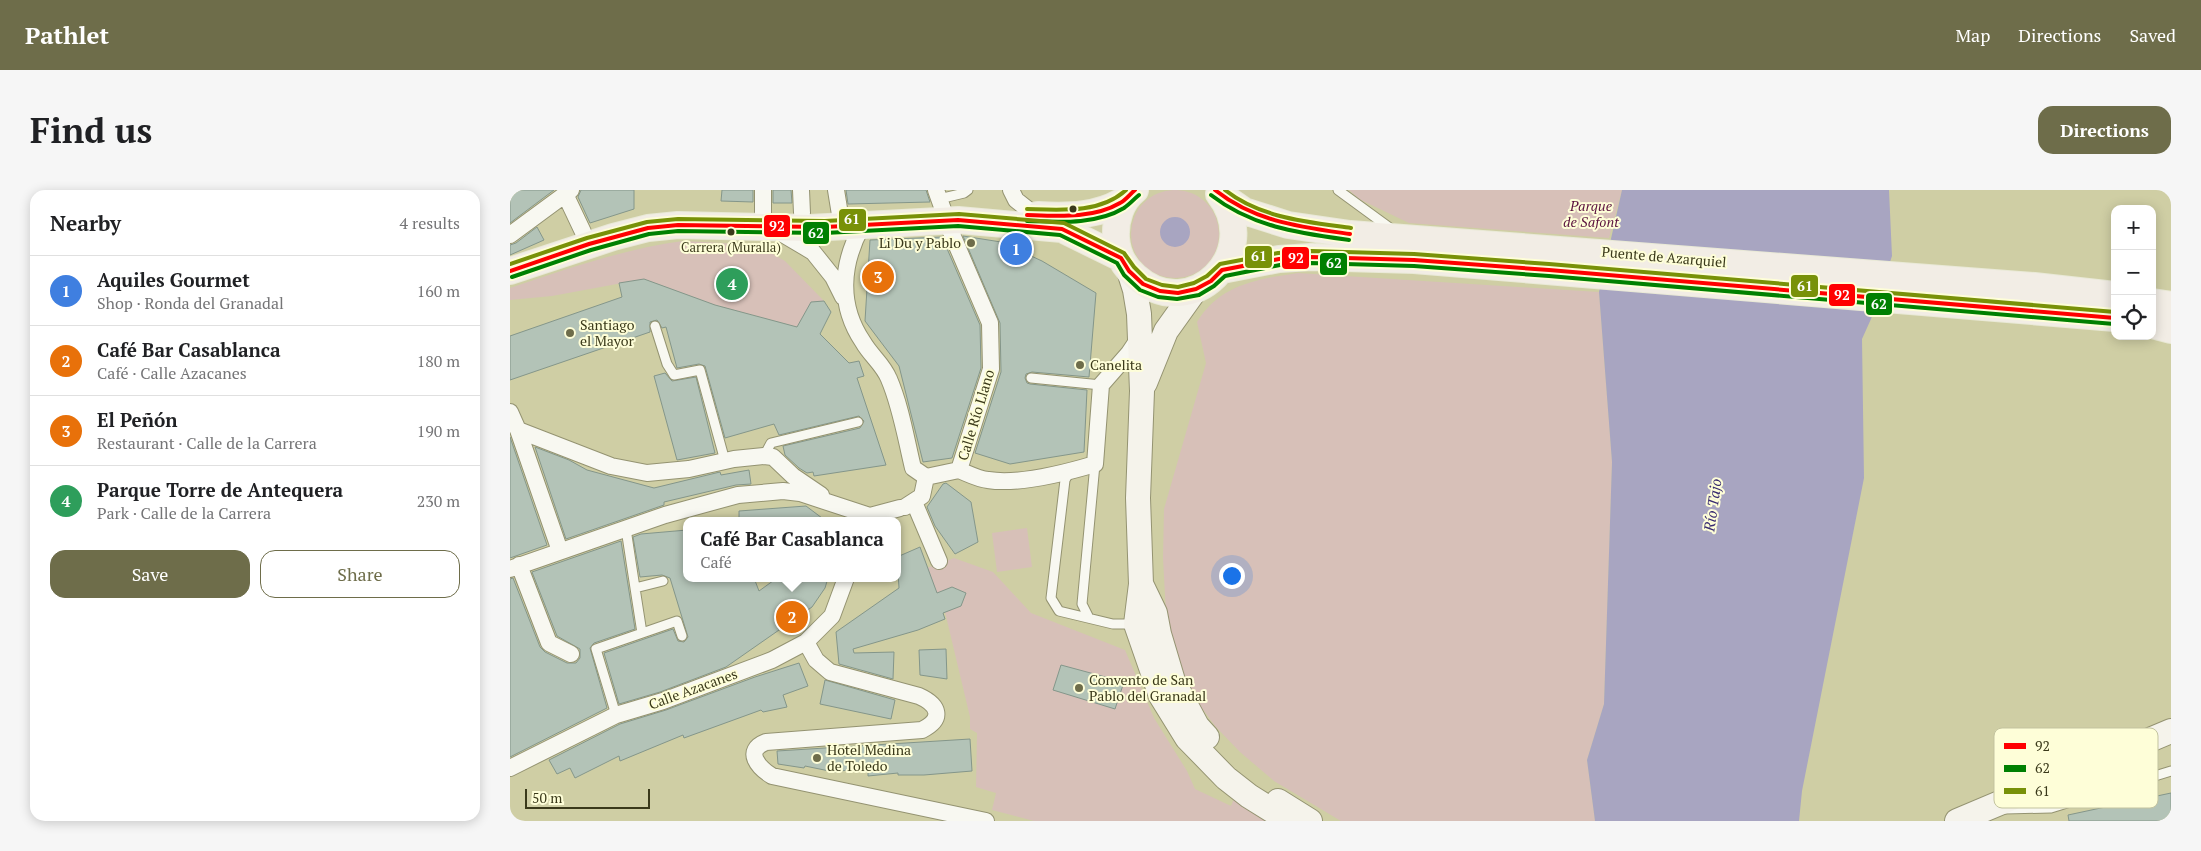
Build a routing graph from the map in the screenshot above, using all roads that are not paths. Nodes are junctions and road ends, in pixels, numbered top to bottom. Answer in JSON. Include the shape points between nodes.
{"nodes":[{"id":1,"x":764,"y":190,"type":"edge"},
{"id":2,"x":801,"y":190,"type":"edge"},
{"id":3,"x":836,"y":190,"type":"edge"},
{"id":4,"x":968,"y":190,"type":"edge"},
{"id":5,"x":1011,"y":190,"type":"edge"},
{"id":6,"x":1338,"y":190,"type":"edge"},
{"id":7,"x":568,"y":192,"type":"edge"},
{"id":8,"x":1132,"y":193,"type":"edge"},
{"id":9,"x":1218,"y":193,"type":"edge"},
{"id":10,"x":945,"y":208,"type":"edge"},
{"id":11,"x":802,"y":213,"type":"dead end"},
{"id":12,"x":1035,"y":215,"type":"junction"},
{"id":13,"x":767,"y":220,"type":"junction"},
{"id":14,"x":852,"y":226,"type":"junction"},
{"id":15,"x":583,"y":232,"type":"dead end"},
{"id":16,"x":510,"y":235,"type":"edge"},
{"id":17,"x":1402,"y":236,"type":"junction"},
{"id":18,"x":1550,"y":259,"type":"junction"},
{"id":19,"x":1125,"y":265,"type":"junction"},
{"id":20,"x":1222,"y":270,"type":"junction"},
{"id":21,"x":510,"y":271,"type":"edge"},
{"id":22,"x":1196,"y":289,"type":"junction"},
{"id":23,"x":1961,"y":292,"type":"junction"},
{"id":24,"x":2111,"y":295,"type":"edge"},
{"id":25,"x":2156,"y":303,"type":"edge"},
{"id":26,"x":2171,"y":306,"type":"edge"},
{"id":27,"x":850,"y":310,"type":"junction"},
{"id":28,"x":2111,"y":317,"type":"edge"},
{"id":29,"x":655,"y":326,"type":"dead end"},
{"id":30,"x":2156,"y":326,"type":"edge"},
{"id":31,"x":2171,"y":330,"type":"edge"},
{"id":32,"x":1139,"y":338,"type":"junction"},
{"id":33,"x":1032,"y":378,"type":"dead end"},
{"id":34,"x":1101,"y":385,"type":"junction"},
{"id":35,"x":1142,"y":391,"type":"junction"},
{"id":36,"x":510,"y":412,"type":"edge"},
{"id":37,"x":858,"y":422,"type":"dead end"},
{"id":38,"x":518,"y":430,"type":"junction"},
{"id":39,"x":764,"y":456,"type":"junction"},
{"id":40,"x":725,"y":461,"type":"junction"},
{"id":41,"x":1095,"y":464,"type":"junction"},
{"id":42,"x":959,"y":470,"type":"junction"},
{"id":43,"x":1070,"y":471,"type":"junction"},
{"id":44,"x":926,"y":477,"type":"junction"},
{"id":45,"x":839,"y":506,"type":"junction"},
{"id":46,"x":906,"y":506,"type":"junction"},
{"id":47,"x":866,"y":517,"type":"edge"},
{"id":48,"x":872,"y":517,"type":"edge"},
{"id":49,"x":626,"y":529,"type":"junction"},
{"id":50,"x":560,"y":551,"type":"junction"},
{"id":51,"x":939,"y":561,"type":"dead end"},
{"id":52,"x":514,"y":567,"type":"edge"},
{"id":53,"x":662,"y":581,"type":"dead end"},
{"id":54,"x":845,"y":582,"type":"edge"},
{"id":55,"x":1141,"y":584,"type":"junction"},
{"id":56,"x":635,"y":588,"type":"junction"},
{"id":57,"x":1089,"y":618,"type":"junction"},
{"id":58,"x":1136,"y":624,"type":"junction"},
{"id":59,"x":642,"y":633,"type":"junction"},
{"id":60,"x":682,"y":636,"type":"dead end"},
{"id":61,"x":806,"y":642,"type":"junction"},
{"id":62,"x":571,"y":654,"type":"dead end"},
{"id":63,"x":616,"y":715,"type":"junction"},
{"id":64,"x":2171,"y":732,"type":"edge"},
{"id":65,"x":2158,"y":737,"type":"edge"},
{"id":66,"x":510,"y":768,"type":"edge"},
{"id":67,"x":2171,"y":771,"type":"edge"},
{"id":68,"x":2158,"y":775,"type":"edge"},
{"id":69,"x":1994,"y":805,"type":"edge"},
{"id":70,"x":2051,"y":808,"type":"edge"},
{"id":71,"x":1982,"y":810,"type":"junction"},
{"id":72,"x":986,"y":821,"type":"edge"},
{"id":73,"x":1289,"y":821,"type":"edge"},
{"id":74,"x":1310,"y":821,"type":"edge"},
{"id":75,"x":1957,"y":821,"type":"edge"}],
"edges":[{"from":1,"to":13,"type":"street"},
{"from":2,"to":11,"type":"street"},
{"from":3,"to":14,"type":"street"},
{"from":4,"to":10,"type":"lane"},
{"from":5,"to":12,"type":"street","via":[[1016,200]]},
{"from":6,"to":17,"type":"lane"},
{"from":7,"to":15,"type":"street"},
{"from":7,"to":16,"type":"street"},
{"from":8,"to":12,"type":"main road","via":[[1100,212]]},
{"from":8,"to":19,"type":"main road","via":[[1119,213],[1116,228],[1116,244]]},
{"from":9,"to":17,"type":"main road","name":"Puente de Azarquiel","via":[[1244,211],[1288,225],[1350,234]]},
{"from":9,"to":20,"type":"main road","via":[[1231,212],[1235,232],[1232,252]]},
{"from":10,"to":12,"type":"main road"},
{"from":10,"to":14,"type":"main road"},
{"from":10,"to":19,"type":"main road","via":[[1062,229]]},
{"from":10,"to":42,"type":"street","name":"Calle Río Llano","via":[[990,323],[991,369]]},
{"from":13,"to":14,"type":"main road"},
{"from":13,"to":21,"type":"main road","via":[[648,228]]},
{"from":13,"to":27,"type":"street","via":[[813,252],[833,277]]},
{"from":14,"to":27,"type":"street","via":[[852,244],[844,279]]},
{"from":17,"to":18,"type":"main road","name":"Puente de Azarquiel"},
{"from":18,"to":20,"type":"main road","name":"Puente de Azarquiel","via":[[1311,257],[1279,259]]},
{"from":18,"to":23,"type":"main road","name":"Puente de Azarquiel"},
{"from":19,"to":22,"type":"main road","via":[[1143,284],[1160,291],[1178,293]]},
{"from":19,"to":32,"type":"street","via":[[1135,290]]},
{"from":20,"to":22,"type":"main road"},
{"from":22,"to":35,"type":"street","via":[[1166,331]]},
{"from":23,"to":24,"type":"main road","name":"Puente de Azarquiel","via":[[2034,286]]},
{"from":23,"to":28,"type":"main road","name":"Puente de Azarquiel"},
{"from":25,"to":26,"type":"main road"},
{"from":27,"to":44,"type":"street","via":[[858,335],[884,367],[890,381],[913,468]]},
{"from":29,"to":40,"type":"lane","via":[[667,364],[674,375],[700,370]]},
{"from":30,"to":31,"type":"main road"},
{"from":32,"to":34,"type":"street"},
{"from":32,"to":35,"type":"street"},
{"from":33,"to":34,"type":"lane"},
{"from":34,"to":41,"type":"street"},
{"from":35,"to":55,"type":"street","via":[[1138,498]]},
{"from":36,"to":38,"type":"street"},
{"from":37,"to":39,"type":"lane","via":[[771,443]]},
{"from":38,"to":40,"type":"street","via":[[611,466],[647,473]]},
{"from":38,"to":50,"type":"street"},
{"from":39,"to":40,"type":"street"},
{"from":39,"to":45,"type":"street","via":[[773,457],[793,476]]},
{"from":41,"to":43,"type":"street"},
{"from":41,"to":57,"type":"lane","via":[[1082,604]]},
{"from":42,"to":43,"type":"street","via":[[978,478],[1003,481]]},
{"from":42,"to":44,"type":"street"},
{"from":43,"to":57,"type":"lane","via":[[1065,480],[1051,598],[1059,611]]},
{"from":44,"to":46,"type":"street","via":[[922,496]]},
{"from":45,"to":47,"type":"street"},
{"from":45,"to":49,"type":"street","via":[[800,493],[761,492],[686,508]]},
{"from":46,"to":48,"type":"street"},
{"from":46,"to":51,"type":"street"},
{"from":49,"to":50,"type":"street"},
{"from":49,"to":56,"type":"lane"},
{"from":50,"to":52,"type":"street"},
{"from":52,"to":62,"type":"street","via":[[549,643]]},
{"from":53,"to":56,"type":"lane"},
{"from":54,"to":61,"type":"street","name":"Calle Azacanes","via":[[832,616]]},
{"from":55,"to":58,"type":"street"},
{"from":55,"to":74,"type":"street","via":[[1155,613],[1173,681],[1197,726],[1254,783]]},
{"from":56,"to":59,"type":"lane"},
{"from":57,"to":58,"type":"lane","via":[[1113,624]]},
{"from":58,"to":73,"type":"street","via":[[1161,696],[1187,738],[1226,778]]},
{"from":59,"to":60,"type":"lane","via":[[677,621]]},
{"from":59,"to":63,"type":"lane","via":[[596,648]]},
{"from":61,"to":63,"type":"street","name":"Calle Azacanes","via":[[772,660],[700,688]]},
{"from":61,"to":72,"type":"street","via":[[816,660],[830,672],[929,700],[937,713],[934,722],[922,730],[766,742],[760,744],[754,754],[759,768],[772,776]]},
{"from":63,"to":66,"type":"street","name":"Calle Azacanes"},
{"from":64,"to":65,"type":"street"},
{"from":67,"to":68,"type":"lane"},
{"from":69,"to":71,"type":"street"},
{"from":70,"to":71,"type":"lane"},
{"from":71,"to":75,"type":"street"}]}
